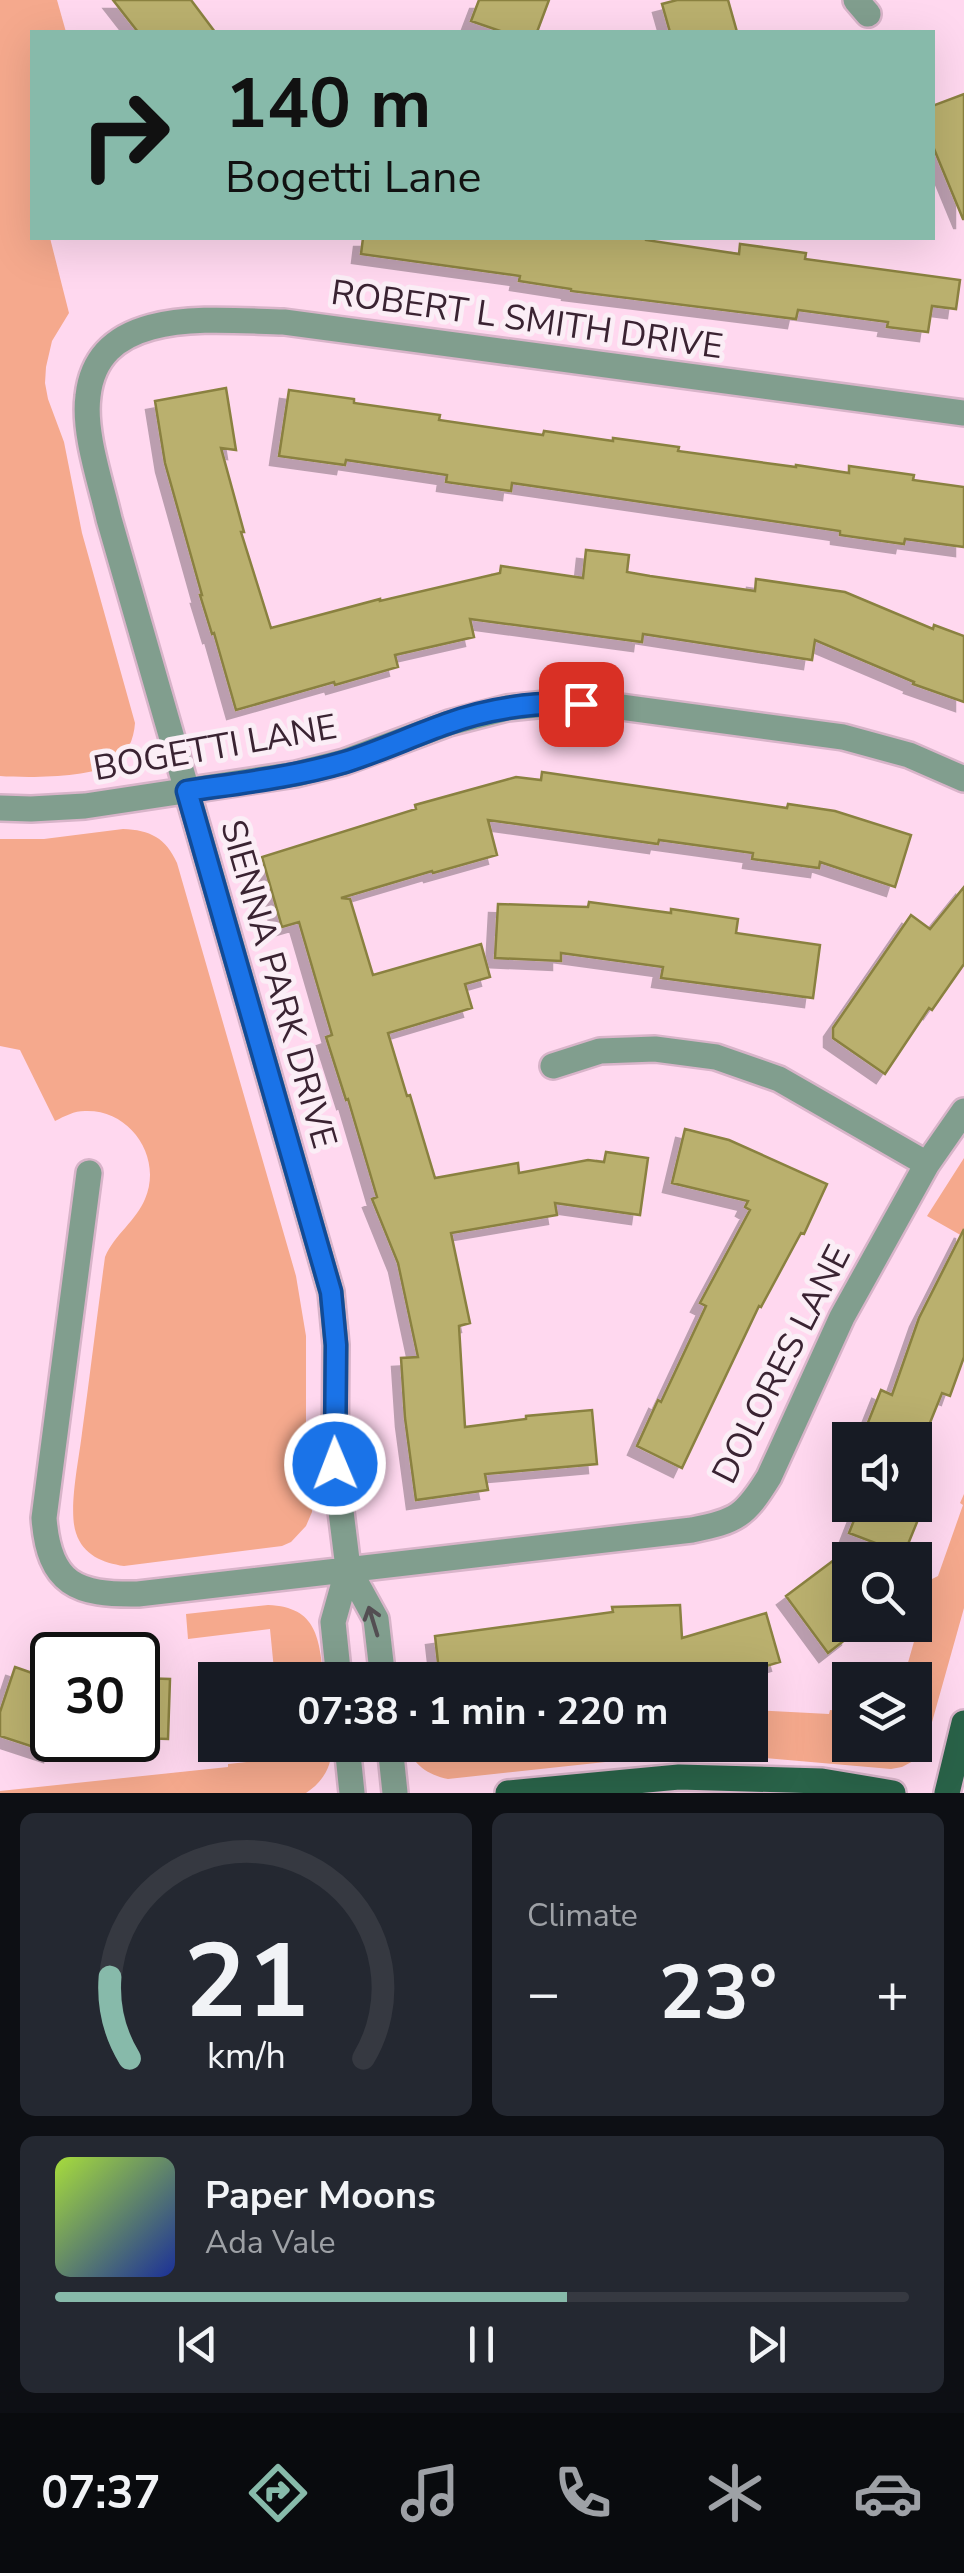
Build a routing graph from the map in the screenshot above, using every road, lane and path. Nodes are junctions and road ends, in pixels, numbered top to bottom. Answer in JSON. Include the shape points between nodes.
{"nodes":[{"id":1,"x":95,"y":368,"type":"joint"},
{"id":2,"x":964,"y":412,"type":"edge"},
{"id":3,"x":964,"y":779,"type":"edge"},
{"id":4,"x":187,"y":791,"type":"junction"},
{"id":5,"x":0,"y":808,"type":"edge"},
{"id":6,"x":553,"y":1066,"type":"dead end"},
{"id":7,"x":964,"y":1111,"type":"edge"},
{"id":8,"x":927,"y":1164,"type":"junction"},
{"id":9,"x":89,"y":1174,"type":"dead end"},
{"id":10,"x":348,"y":1568,"type":"junction"},
{"id":11,"x":338,"y":1662,"type":"edge"},
{"id":12,"x":381,"y":1662,"type":"edge"},
{"id":13,"x":964,"y":1723,"type":"edge"},
{"id":14,"x":349,"y":1762,"type":"edge"},
{"id":15,"x":392,"y":1762,"type":"edge"},
{"id":16,"x":352,"y":1793,"type":"edge"},
{"id":17,"x":395,"y":1793,"type":"edge"},
{"id":18,"x":508,"y":1793,"type":"edge"},
{"id":19,"x":893,"y":1793,"type":"edge"},
{"id":20,"x":947,"y":1793,"type":"edge"}],
"edges":[{"from":1,"to":2,"type":"street","name":"ROBERT L SMITH DRIVE","via":[[111,344],[160,325],[284,322]]},
{"from":1,"to":4,"type":"street","name":"SIENNA PARK DRIVE","via":[[89,428],[108,519]]},
{"from":3,"to":4,"type":"street","name":"BOGETTI LANE","via":[[908,754],[844,737],[556,703],[449,723],[296,774]]},
{"from":4,"to":5,"type":"street","name":"BOGETTI LANE","via":[[85,806]]},
{"from":4,"to":10,"type":"street","name":"SIENNA PARK DRIVE","via":[[331,1292],[335,1464]]},
{"from":6,"to":8,"type":"street","via":[[600,1051],[656,1048],[716,1057],[780,1079]]},
{"from":7,"to":8,"type":"street","name":"DOLORES LANE"},
{"from":8,"to":10,"type":"street","name":"DOLORES LANE","via":[[842,1316],[769,1477],[740,1516],[692,1530]]},
{"from":9,"to":10,"type":"street","name":"DOLORES LANE","via":[[44,1518],[46,1547],[58,1571],[79,1588],[138,1594]]},
{"from":10,"to":11,"type":"street","name":"SIENNA PARK DRIVE","via":[[333,1622]]},
{"from":12,"to":10,"type":"street","name":"SIENNA PARK DRIVE","one_way":true,"via":[[376,1619]]},
{"from":13,"to":20,"type":"main road"},
{"from":14,"to":16,"type":"street"},
{"from":15,"to":17,"type":"street"},
{"from":18,"to":19,"type":"main road","via":[[751,1777]]}]}
